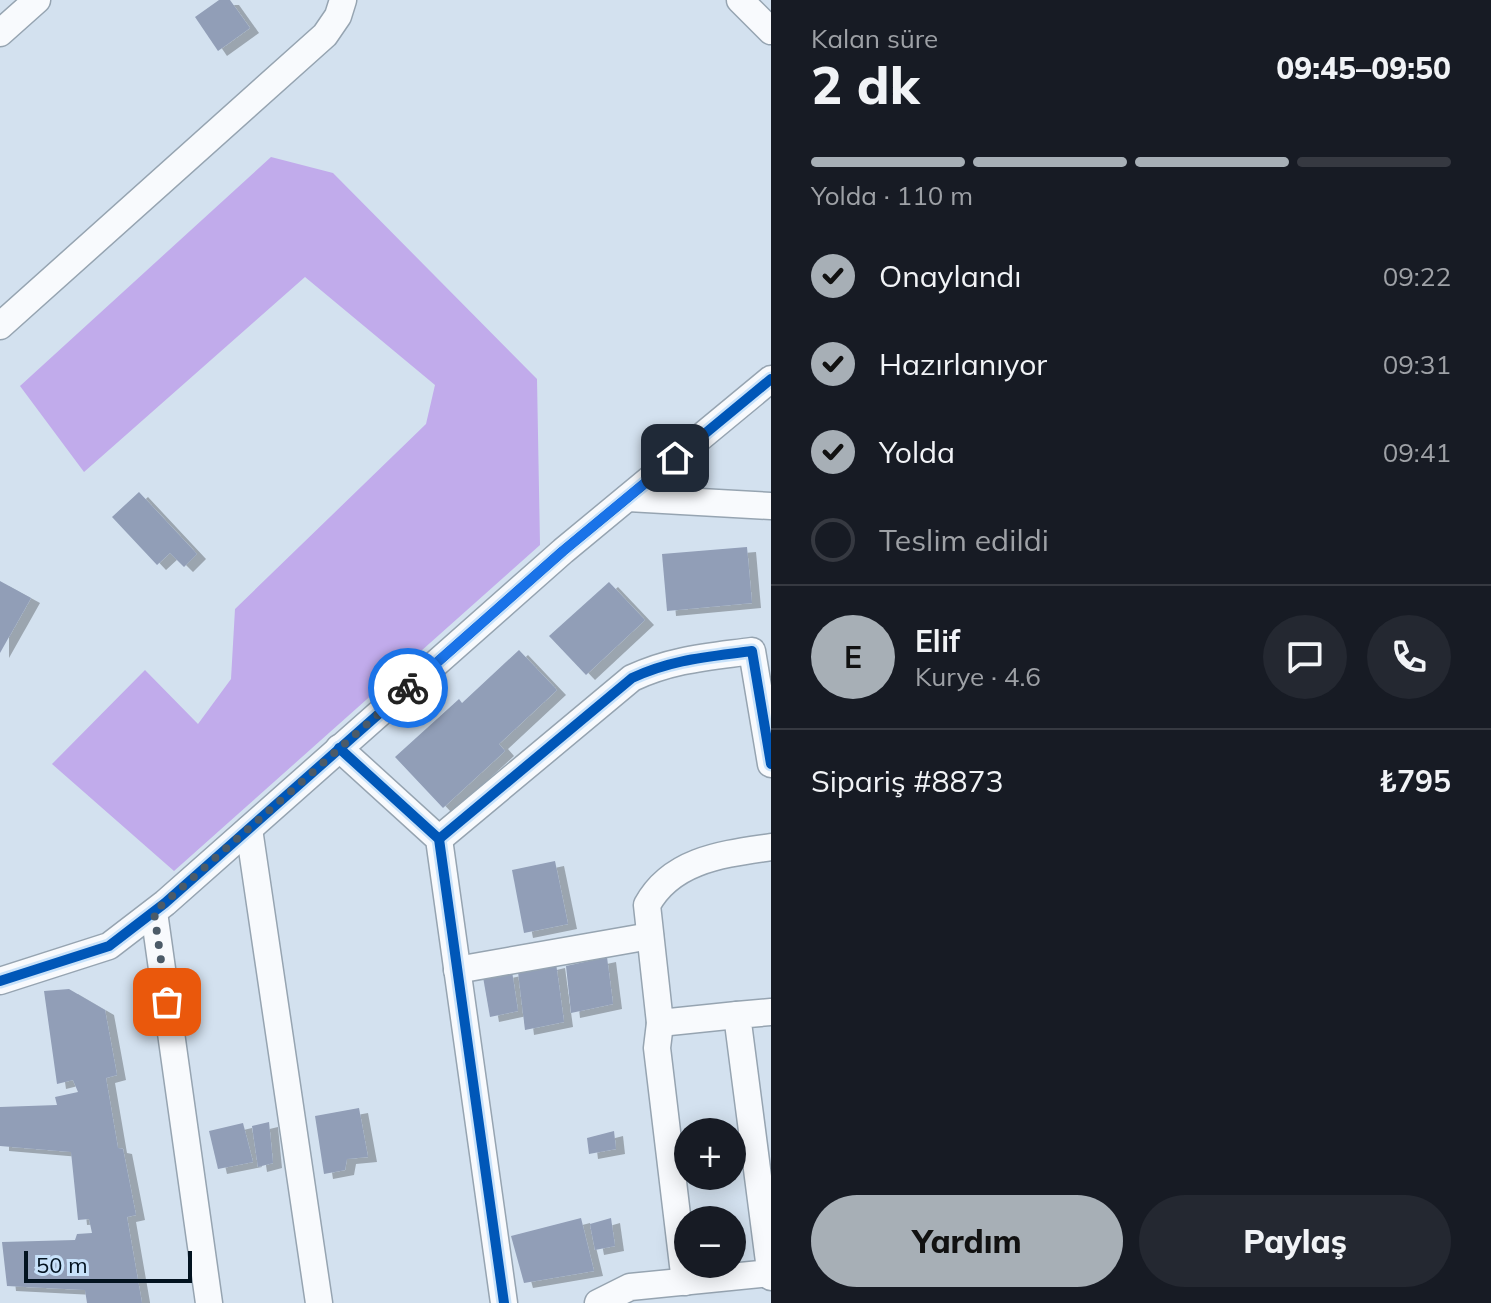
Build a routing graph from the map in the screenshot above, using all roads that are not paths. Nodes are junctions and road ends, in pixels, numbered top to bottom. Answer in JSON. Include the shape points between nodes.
{"nodes":[{"id":1,"x":37,"y":0,"type":"edge"},
{"id":2,"x":343,"y":0,"type":"edge"},
{"id":3,"x":740,"y":0,"type":"edge"},
{"id":4,"x":771,"y":31,"type":"edge"},
{"id":5,"x":0,"y":33,"type":"edge"},
{"id":6,"x":0,"y":326,"type":"edge"},
{"id":7,"x":771,"y":379,"type":"edge"},
{"id":8,"x":628,"y":498,"type":"junction"},
{"id":9,"x":771,"y":506,"type":"edge"},
{"id":10,"x":762,"y":650,"type":"edge"},
{"id":11,"x":339,"y":748,"type":"junction"},
{"id":12,"x":771,"y":764,"type":"edge"},
{"id":13,"x":249,"y":829,"type":"junction"},
{"id":14,"x":439,"y":839,"type":"junction"},
{"id":15,"x":771,"y":847,"type":"edge"},
{"id":16,"x":154,"y":912,"type":"junction"},
{"id":17,"x":650,"y":936,"type":"junction"},
{"id":18,"x":457,"y":970,"type":"junction"},
{"id":19,"x":0,"y":981,"type":"edge"},
{"id":20,"x":771,"y":1012,"type":"edge"},
{"id":21,"x":737,"y":1015,"type":"junction"},
{"id":22,"x":660,"y":1023,"type":"junction"},
{"id":23,"x":771,"y":1275,"type":"edge"},
{"id":24,"x":685,"y":1282,"type":"junction"},
{"id":25,"x":209,"y":1303,"type":"edge"},
{"id":26,"x":319,"y":1303,"type":"edge"},
{"id":27,"x":504,"y":1303,"type":"edge"},
{"id":28,"x":598,"y":1303,"type":"edge"}],
"edges":[{"from":1,"to":5,"type":"street"},
{"from":2,"to":6,"type":"street","via":[[325,35]]},
{"from":3,"to":4,"type":"street"},
{"from":7,"to":8,"type":"street"},
{"from":8,"to":9,"type":"street"},
{"from":8,"to":11,"type":"street"},
{"from":10,"to":12,"type":"street"},
{"from":10,"to":14,"type":"street","via":[[661,665],[632,678]]},
{"from":11,"to":13,"type":"street"},
{"from":11,"to":14,"type":"street"},
{"from":13,"to":16,"type":"street"},
{"from":13,"to":26,"type":"street"},
{"from":14,"to":18,"type":"street"},
{"from":15,"to":17,"type":"street","via":[[705,858],[683,868],[655,890],[647,905]]},
{"from":16,"to":19,"type":"street","via":[[109,946]]},
{"from":16,"to":25,"type":"street"},
{"from":17,"to":18,"type":"street"},
{"from":17,"to":22,"type":"street"},
{"from":18,"to":27,"type":"street"},
{"from":20,"to":21,"type":"street"},
{"from":21,"to":22,"type":"street"},
{"from":21,"to":23,"type":"street"},
{"from":22,"to":24,"type":"street","via":[[657,1048]]},
{"from":23,"to":24,"type":"street"},
{"from":24,"to":28,"type":"street","via":[[630,1287]]}]}
